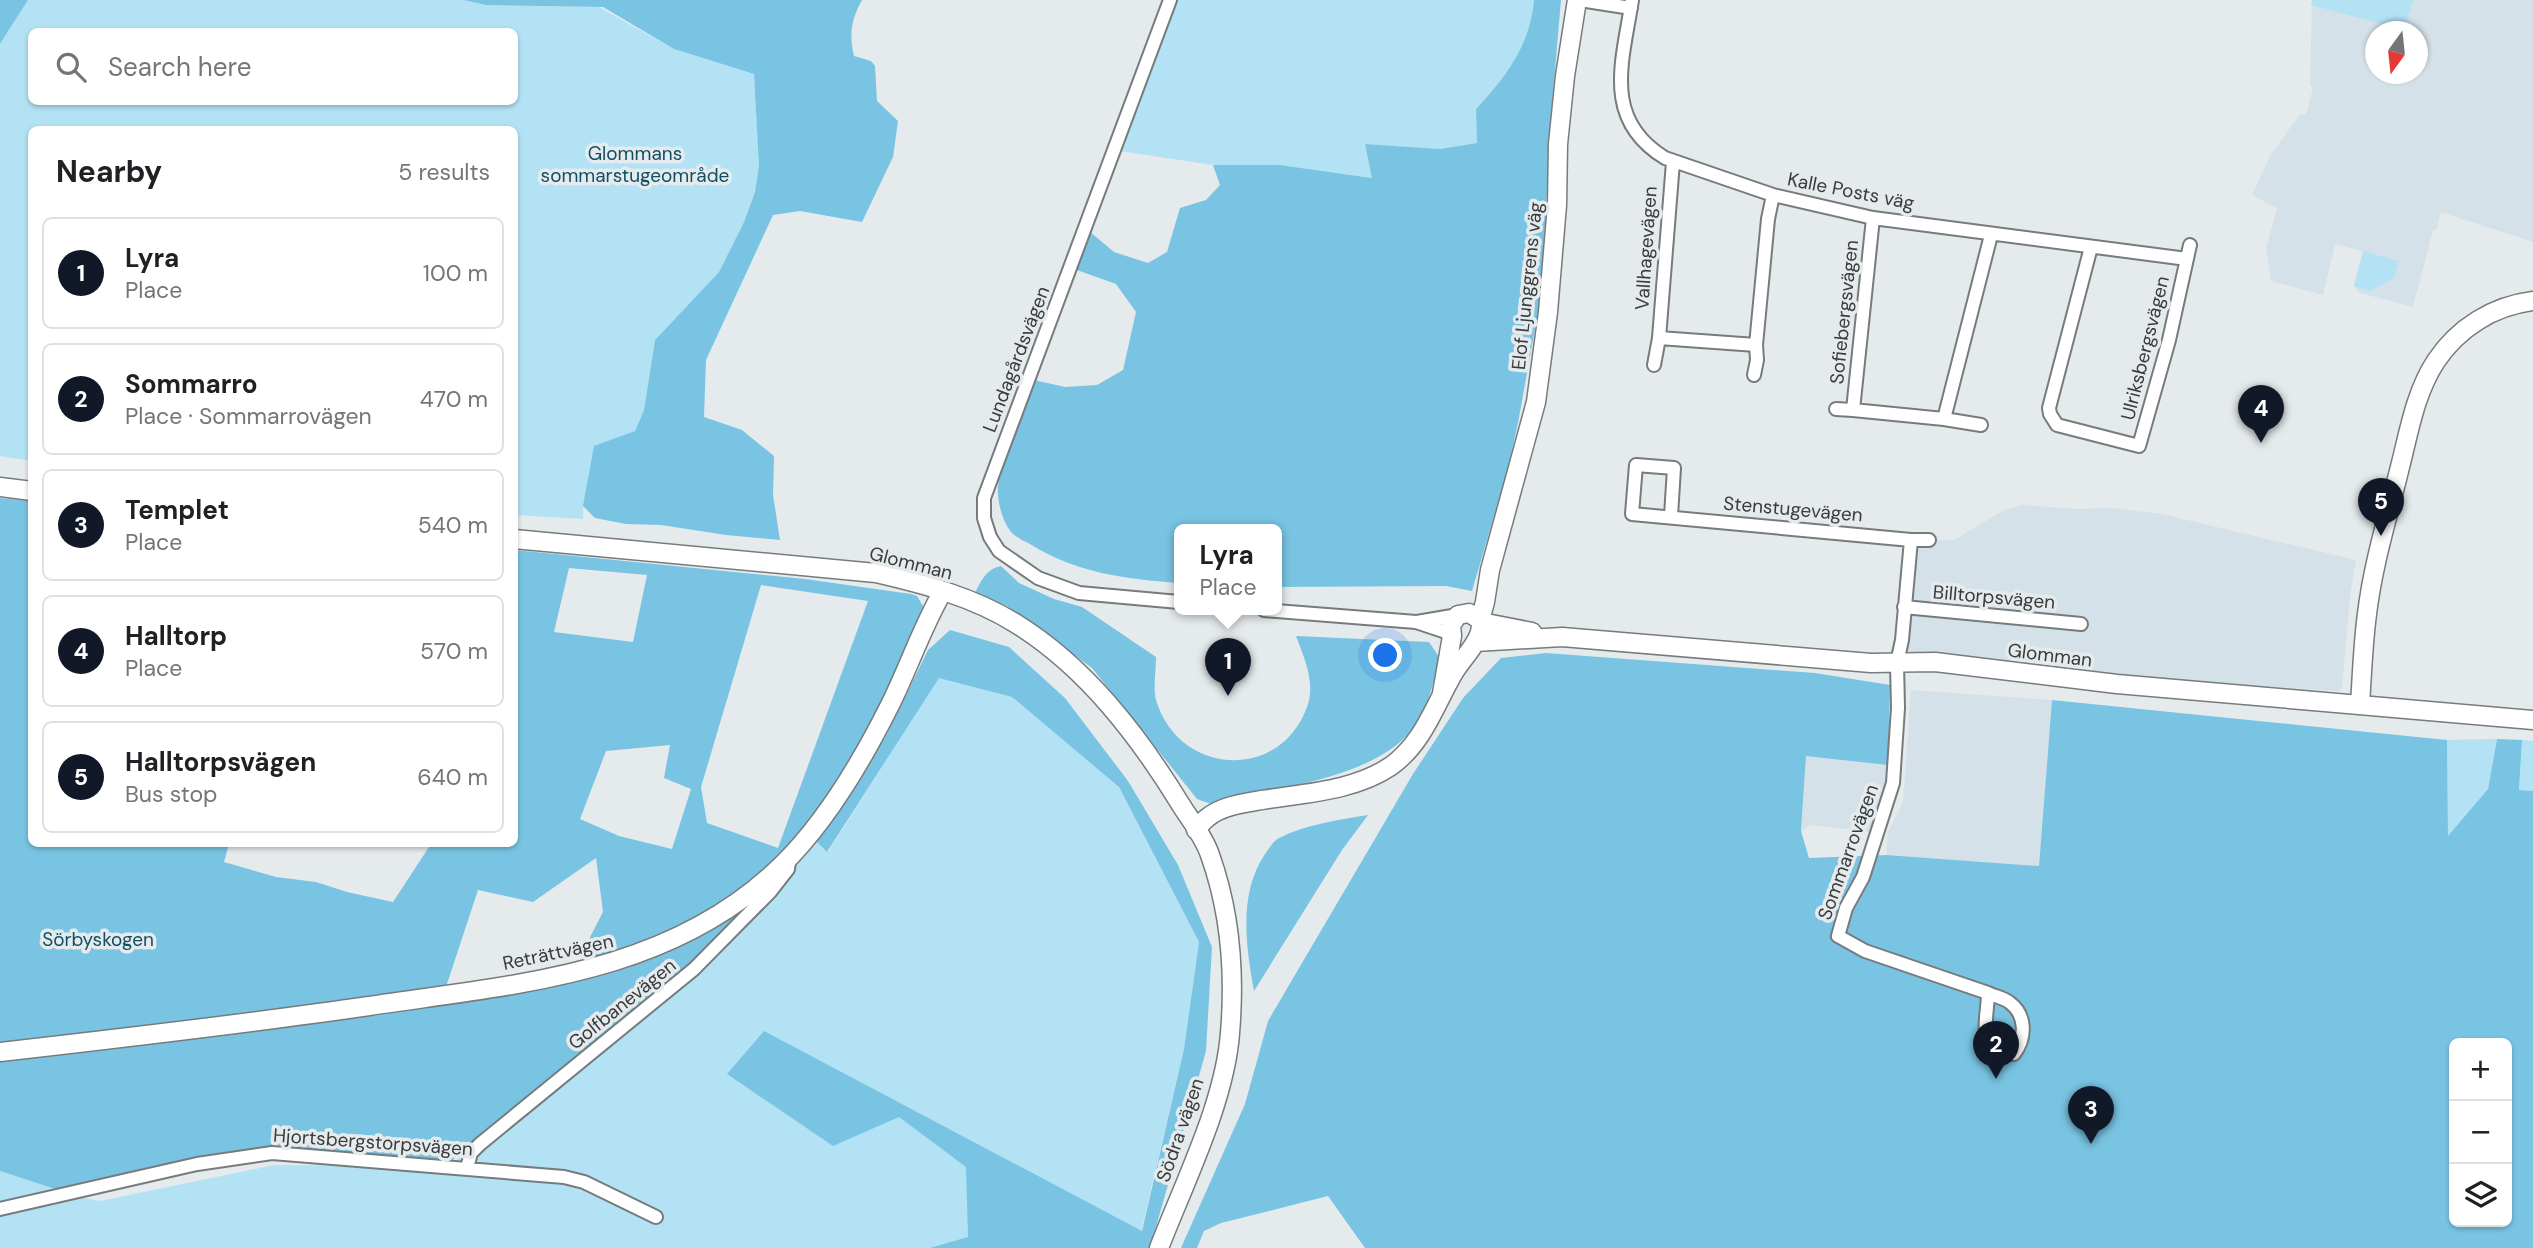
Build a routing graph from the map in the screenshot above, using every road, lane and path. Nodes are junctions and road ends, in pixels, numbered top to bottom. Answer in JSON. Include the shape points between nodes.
{"nodes":[{"id":1,"x":1170,"y":0,"type":"edge"},
{"id":2,"x":1578,"y":0,"type":"edge"},
{"id":3,"x":1632,"y":4,"type":"edge"},
{"id":4,"x":1674,"y":162,"type":"junction"},
{"id":5,"x":1773,"y":195,"type":"junction"},
{"id":6,"x":1873,"y":218,"type":"junction"},
{"id":7,"x":1991,"y":235,"type":"junction"},
{"id":8,"x":2190,"y":245,"type":"dead end"},
{"id":9,"x":2091,"y":247,"type":"junction"},
{"id":10,"x":2187,"y":259,"type":"junction"},
{"id":11,"x":2533,"y":301,"type":"edge"},
{"id":12,"x":1659,"y":338,"type":"junction"},
{"id":13,"x":1756,"y":345,"type":"junction"},
{"id":14,"x":1654,"y":365,"type":"dead end"},
{"id":15,"x":1754,"y":375,"type":"dead end"},
{"id":16,"x":1836,"y":409,"type":"dead end"},
{"id":17,"x":1853,"y":410,"type":"junction"},
{"id":18,"x":1944,"y":419,"type":"junction"},
{"id":19,"x":1981,"y":425,"type":"dead end"},
{"id":20,"x":0,"y":487,"type":"edge"},
{"id":21,"x":28,"y":490,"type":"edge"},
{"id":22,"x":1671,"y":516,"type":"junction"},
{"id":23,"x":518,"y":538,"type":"edge"},
{"id":24,"x":1911,"y":540,"type":"junction"},
{"id":25,"x":1929,"y":540,"type":"dead end"},
{"id":26,"x":943,"y":591,"type":"junction"},
{"id":27,"x":1174,"y":602,"type":"edge"},
{"id":28,"x":1904,"y":607,"type":"junction"},
{"id":29,"x":1282,"y":611,"type":"edge"},
{"id":30,"x":1471,"y":617,"type":"junction"},
{"id":31,"x":1416,"y":622,"type":"junction"},
{"id":32,"x":2081,"y":624,"type":"dead end"},
{"id":33,"x":1452,"y":635,"type":"junction"},
{"id":34,"x":1562,"y":637,"type":"junction"},
{"id":35,"x":1475,"y":642,"type":"junction"},
{"id":36,"x":1897,"y":663,"type":"junction"},
{"id":37,"x":1442,"y":693,"type":"junction"},
{"id":38,"x":2360,"y":705,"type":"junction"},
{"id":39,"x":2533,"y":720,"type":"edge"},
{"id":40,"x":1196,"y":830,"type":"junction"},
{"id":41,"x":789,"y":858,"type":"junction"},
{"id":42,"x":1988,"y":993,"type":"junction"},
{"id":43,"x":0,"y":1052,"type":"edge"},
{"id":44,"x":467,"y":1168,"type":"junction"},
{"id":45,"x":0,"y":1209,"type":"edge"},
{"id":46,"x":656,"y":1217,"type":"dead end"},
{"id":47,"x":1159,"y":1248,"type":"edge"}],
"edges":[{"from":1,"to":27,"type":"street","name":"Lundagårdsvägen","via":[[984,498],[984,517],[995,545],[1038,578],[1079,593]]},
{"from":2,"to":3,"type":"street","name":"Kalle Posts väg"},
{"from":2,"to":30,"type":"street","name":"Elof Ljunggrens väg","via":[[1564,90],[1549,300],[1536,402],[1490,570],[1486,602]]},
{"from":3,"to":4,"type":"street","name":"Kalle Posts väg","via":[[1621,75],[1625,111],[1643,141]]},
{"from":4,"to":5,"type":"street","name":"Kalle Posts väg"},
{"from":4,"to":12,"type":"street","name":"Vallhagevägen"},
{"from":5,"to":6,"type":"street","name":"Kalle Posts väg"},
{"from":5,"to":13,"type":"street"},
{"from":6,"to":7,"type":"street","name":"Kalle Posts väg"},
{"from":6,"to":17,"type":"street","name":"Sofiebergsvägen"},
{"from":7,"to":9,"type":"street","name":"Kalle Posts väg"},
{"from":7,"to":18,"type":"street"},
{"from":8,"to":10,"type":"street"},
{"from":9,"to":10,"type":"street","name":"Kalle Posts väg"},
{"from":9,"to":10,"type":"street","name":"Ulriksbergsvägen","via":[[2050,414],[2057,425],[2139,453]]},
{"from":11,"to":38,"type":"street","via":[[2507,306],[2465,328],[2426,379],[2381,536],[2367,614]]},
{"from":12,"to":13,"type":"street","name":"Vallhagevägen"},
{"from":12,"to":14,"type":"street","name":"Vallhagevägen"},
{"from":13,"to":15,"type":"street"},
{"from":16,"to":17,"type":"street","name":"Sofiebergsvägen"},
{"from":17,"to":18,"type":"street","name":"Sofiebergsvägen"},
{"from":18,"to":19,"type":"street","name":"Sofiebergsvägen"},
{"from":20,"to":21,"type":"street"},
{"from":22,"to":22,"type":"street","name":"Stenstugevägen","via":[[1632,514],[1636,466],[1674,468]]},
{"from":22,"to":24,"type":"street","name":"Stenstugevägen"},
{"from":23,"to":26,"type":"street","name":"Glomman","via":[[876,573]]},
{"from":24,"to":25,"type":"street","name":"Stenstugevägen"},
{"from":24,"to":28,"type":"street"},
{"from":26,"to":40,"type":"street","name":"Glomman","via":[[1014,622],[1092,685],[1155,765]]},
{"from":26,"to":41,"type":"street","name":"Reträttvägen","via":[[891,703],[850,777]]},
{"from":28,"to":32,"type":"street","name":"Billtorpsvägen"},
{"from":28,"to":36,"type":"street"},
{"from":29,"to":31,"type":"street"},
{"from":30,"to":31,"type":"street"},
{"from":30,"to":33,"type":"street","via":[[1451,625]]},
{"from":30,"to":34,"type":"street","name":"Glomman"},
{"from":30,"to":35,"type":"street","via":[[1482,632]]},
{"from":31,"to":33,"type":"street"},
{"from":33,"to":35,"type":"street","via":[[1461,644]]},
{"from":33,"to":37,"type":"street"},
{"from":34,"to":35,"type":"street","name":"Glomman"},
{"from":34,"to":36,"type":"street","name":"Glomman"},
{"from":35,"to":37,"type":"street"},
{"from":36,"to":38,"type":"street","name":"Glomman","via":[[1935,662],[2105,683]]},
{"from":36,"to":42,"type":"street","name":"Sommarrovägen","via":[[1893,783],[1863,877],[1846,908],[1838,936],[1865,951]]},
{"from":37,"to":40,"type":"street","via":[[1426,730],[1391,766],[1335,789],[1234,805],[1208,817]]},
{"from":38,"to":39,"type":"street","name":"Glomman"},
{"from":40,"to":47,"type":"street","name":"Södra vägen","via":[[1228,940],[1230,1035],[1215,1105]]},
{"from":41,"to":43,"type":"street","name":"Reträttvägen","via":[[702,925],[599,968],[274,1020]]},
{"from":41,"to":44,"type":"street","name":"Golfbanevägen","via":[[788,869],[770,892],[694,969],[480,1144],[471,1153]]},
{"from":42,"to":42,"type":"street","name":"Sommarrovägen","via":[[1986,1040],[2004,1055],[2014,1054],[2023,1024],[2019,1013],[2008,1001]]},
{"from":44,"to":45,"type":"street","name":"Hjortsbergstorpsvägen","via":[[253,1154]]},
{"from":44,"to":46,"type":"street","name":"Hjortsbergstorpsvägen","via":[[584,1182]]}]}
